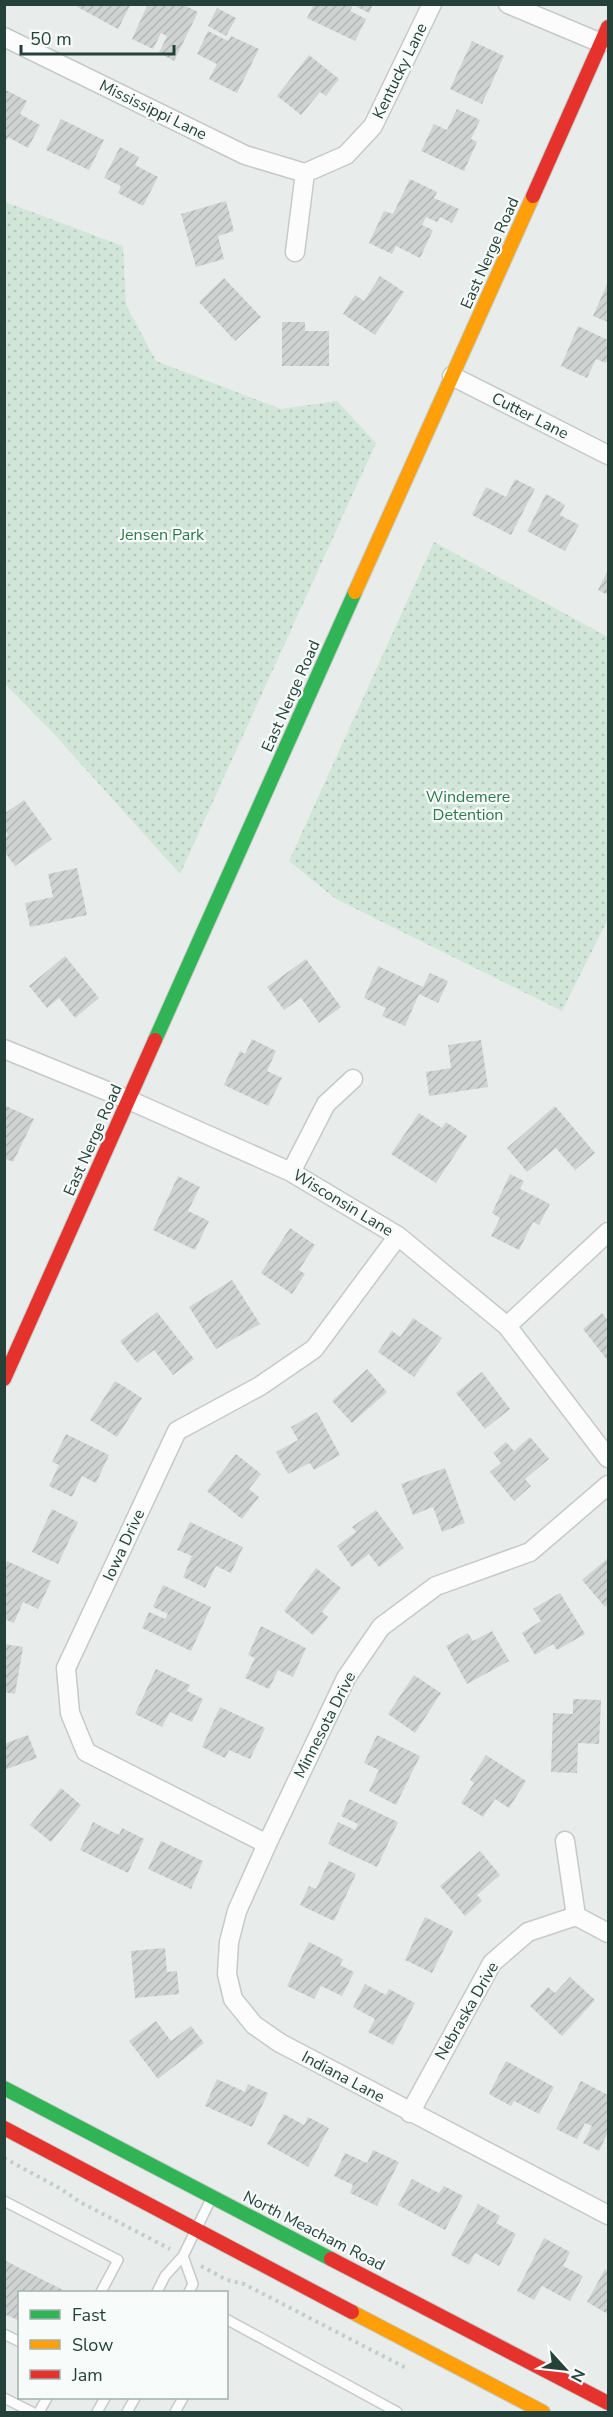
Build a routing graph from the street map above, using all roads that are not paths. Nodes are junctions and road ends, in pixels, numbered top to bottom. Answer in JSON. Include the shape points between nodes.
{"nodes":[{"id":1,"x":432,"y":4,"type":"edge"},
{"id":2,"x":508,"y":4,"type":"edge"},
{"id":3,"x":605,"y":35,"type":"edge"},
{"id":4,"x":4,"y":37,"type":"edge"},
{"id":5,"x":305,"y":173,"type":"junction"},
{"id":6,"x":296,"y":252,"type":"dead end"},
{"id":7,"x":452,"y":376,"type":"junction"},
{"id":8,"x":609,"y":455,"type":"edge"},
{"id":9,"x":4,"y":1049,"type":"edge"},
{"id":10,"x":353,"y":1079,"type":"dead end"},
{"id":11,"x":129,"y":1100,"type":"junction"},
{"id":12,"x":291,"y":1172,"type":"junction"},
{"id":13,"x":609,"y":1232,"type":"edge"},
{"id":14,"x":398,"y":1236,"type":"junction"},
{"id":15,"x":507,"y":1326,"type":"junction"},
{"id":16,"x":4,"y":1379,"type":"edge"},
{"id":17,"x":609,"y":1458,"type":"edge"},
{"id":18,"x":609,"y":1485,"type":"edge"},
{"id":19,"x":565,"y":1841,"type":"dead end"},
{"id":20,"x":267,"y":1844,"type":"junction"},
{"id":21,"x":576,"y":1916,"type":"junction"},
{"id":22,"x":609,"y":1933,"type":"edge"},
{"id":23,"x":4,"y":2088,"type":"edge"},
{"id":24,"x":410,"y":2113,"type":"junction"},
{"id":25,"x":4,"y":2128,"type":"edge"},
{"id":26,"x":213,"y":2197,"type":"junction"},
{"id":27,"x":4,"y":2201,"type":"edge"},
{"id":28,"x":609,"y":2215,"type":"edge"},
{"id":29,"x":196,"y":2229,"type":"junction"},
{"id":30,"x":183,"y":2256,"type":"junction"},
{"id":31,"x":102,"y":2291,"type":"edge"},
{"id":32,"x":158,"y":2291,"type":"edge"},
{"id":33,"x":190,"y":2291,"type":"edge"},
{"id":34,"x":228,"y":2320,"type":"edge"},
{"id":35,"x":4,"y":2334,"type":"edge"},
{"id":36,"x":18,"y":2341,"type":"edge"},
{"id":37,"x":4,"y":2398,"type":"edge"},
{"id":38,"x":609,"y":2403,"type":"edge"},
{"id":39,"x":32,"y":2412,"type":"edge"},
{"id":40,"x":397,"y":2412,"type":"edge"},
{"id":41,"x":543,"y":2412,"type":"edge"}],
"edges":[{"from":1,"to":5,"type":"street","name":"Kentucky Lane","via":[[373,126],[346,155]]},
{"from":2,"to":3,"type":"street"},
{"from":3,"to":7,"type":"main road","name":"East Nerge Road"},
{"from":4,"to":5,"type":"street","name":"Mississippi Lane","via":[[244,156]]},
{"from":5,"to":6,"type":"street"},
{"from":7,"to":8,"type":"street","name":"Cutter Lane"},
{"from":7,"to":11,"type":"main road","name":"East Nerge Road"},
{"from":9,"to":11,"type":"street","name":"Wisconsin Lane"},
{"from":10,"to":12,"type":"street","via":[[326,1104]]},
{"from":11,"to":12,"type":"street","name":"Wisconsin Lane"},
{"from":11,"to":16,"type":"main road","name":"East Nerge Road"},
{"from":12,"to":14,"type":"street","name":"Wisconsin Lane"},
{"from":13,"to":15,"type":"street"},
{"from":14,"to":15,"type":"street","name":"Wisconsin Lane"},
{"from":14,"to":20,"type":"street","name":"Iowa Drive","via":[[314,1349],[260,1386],[177,1431],[66,1668],[69,1713],[86,1752]]},
{"from":15,"to":17,"type":"street","name":"Wisconsin Lane"},
{"from":18,"to":20,"type":"street","name":"Minnesota Drive","via":[[530,1552],[436,1586],[381,1627],[346,1677]]},
{"from":19,"to":21,"type":"street"},
{"from":20,"to":24,"type":"street","name":"Indiana Lane","via":[[237,1911],[229,1942],[227,1974],[233,2000],[255,2025],[280,2043]]},
{"from":21,"to":22,"type":"street"},
{"from":21,"to":24,"type":"street","name":"Nebraska Drive","via":[[528,1932],[492,1963]]},
{"from":23,"to":26,"type":"main road","name":"North Meacham Road"},
{"from":24,"to":28,"type":"street","name":"Indiana Lane"},
{"from":25,"to":29,"type":"main road"},
{"from":26,"to":29,"type":"lane"},
{"from":26,"to":38,"type":"main road","name":"North Meacham Road"},
{"from":27,"to":31,"type":"lane","via":[[118,2260]]},
{"from":29,"to":30,"type":"lane"},
{"from":29,"to":41,"type":"main road"},
{"from":30,"to":32,"type":"lane"},
{"from":30,"to":33,"type":"lane","via":[[193,2284]]},
{"from":34,"to":40,"type":"lane"},
{"from":35,"to":36,"type":"lane"},
{"from":37,"to":39,"type":"lane"}]}
